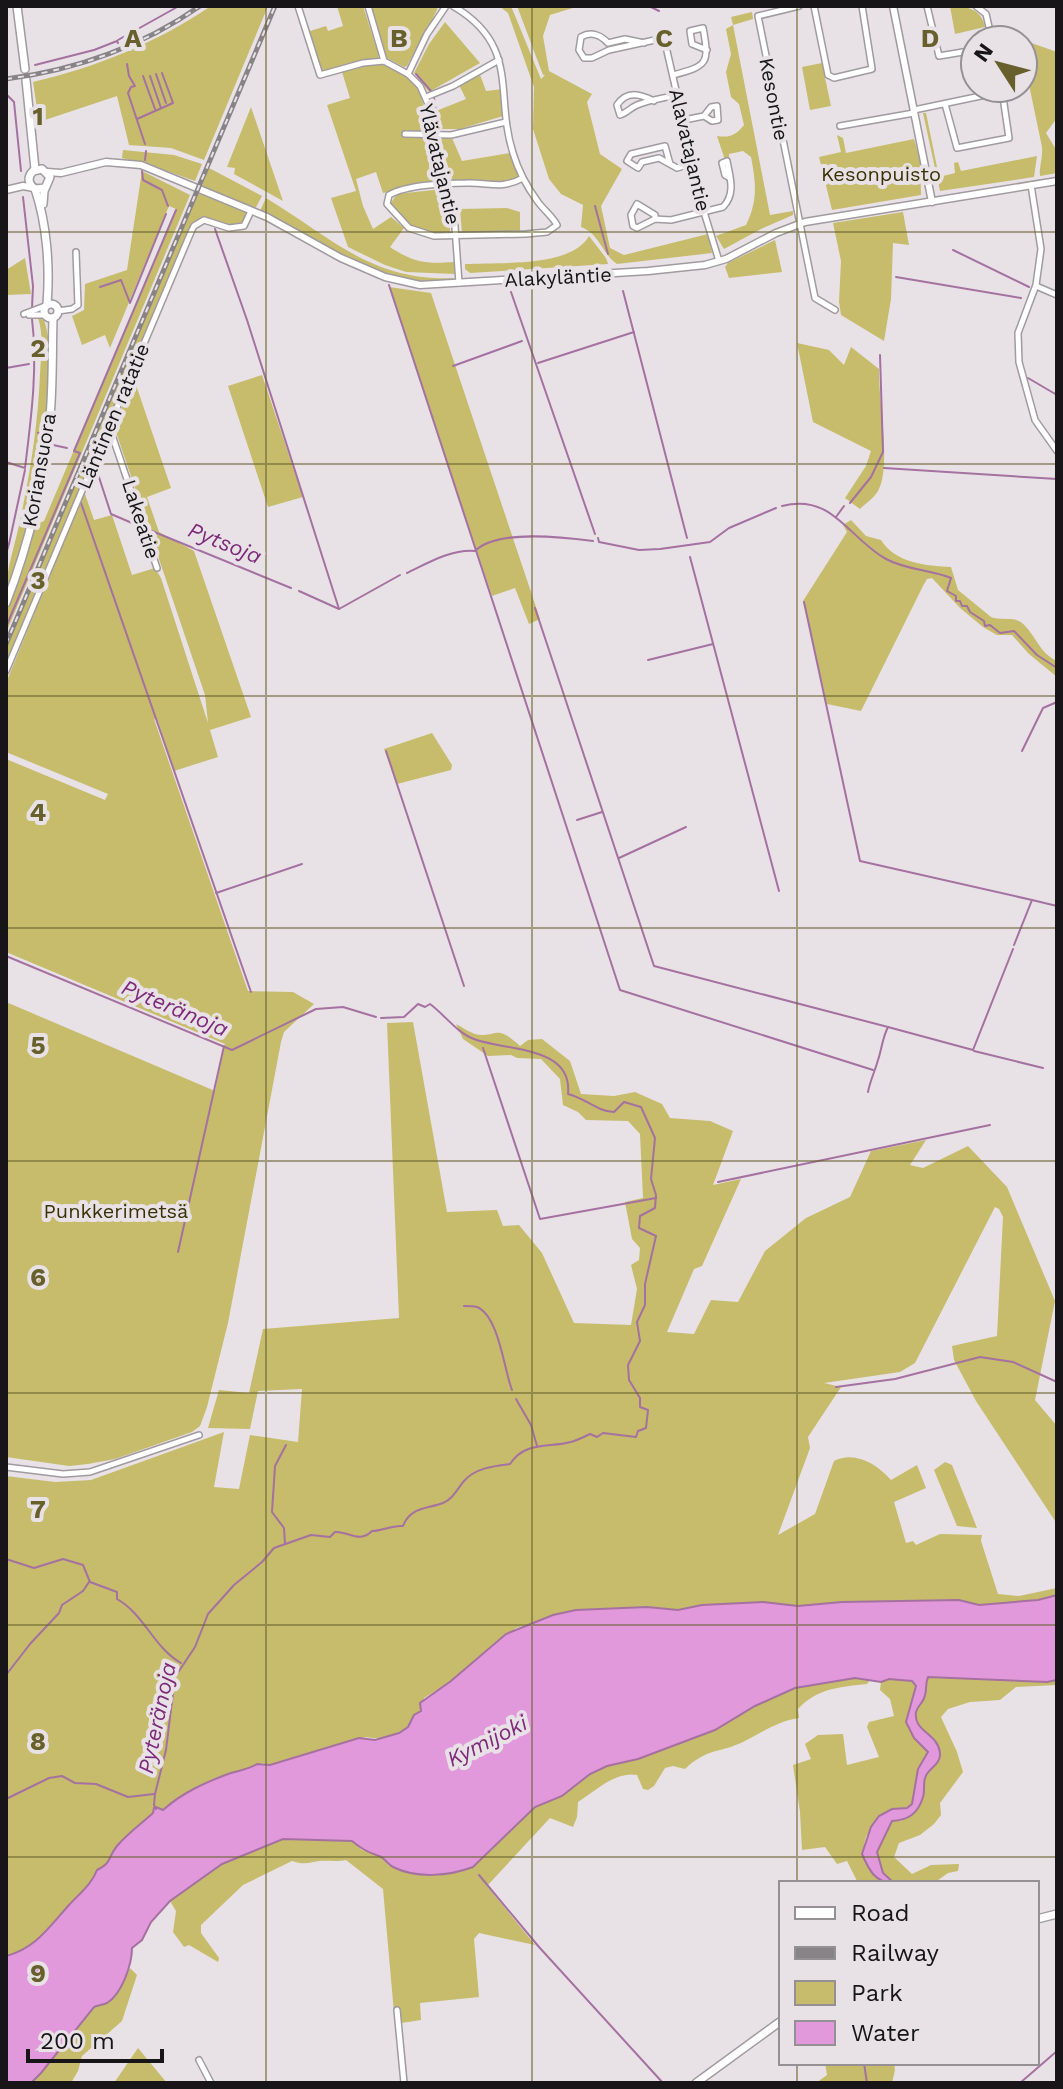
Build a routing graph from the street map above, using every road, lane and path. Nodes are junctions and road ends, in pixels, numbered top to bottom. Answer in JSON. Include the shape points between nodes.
{"nodes":[{"id":1,"x":17,"y":6,"type":"edge"},
{"id":2,"x":298,"y":6,"type":"edge"},
{"id":3,"x":368,"y":6,"type":"edge"},
{"id":4,"x":446,"y":6,"type":"edge"},
{"id":5,"x":453,"y":6,"type":"edge"},
{"id":6,"x":799,"y":6,"type":"edge"},
{"id":7,"x":814,"y":6,"type":"edge"},
{"id":8,"x":862,"y":6,"type":"edge"},
{"id":9,"x":893,"y":6,"type":"edge"},
{"id":10,"x":927,"y":6,"type":"edge"},
{"id":11,"x":976,"y":6,"type":"edge"},
{"id":12,"x":988,"y":24,"type":"edge"},
{"id":13,"x":609,"y":47,"type":"junction"},
{"id":14,"x":707,"y":50,"type":"junction"},
{"id":15,"x":959,"y":53,"type":"edge"},
{"id":16,"x":499,"y":60,"type":"junction"},
{"id":17,"x":384,"y":61,"type":"junction"},
{"id":18,"x":25,"y":69,"type":"dead end"},
{"id":19,"x":408,"y":74,"type":"junction"},
{"id":20,"x":673,"y":75,"type":"junction"},
{"id":21,"x":26,"y":80,"type":"dead end"},
{"id":22,"x":677,"y":95,"type":"junction"},
{"id":23,"x":426,"y":97,"type":"junction"},
{"id":24,"x":654,"y":101,"type":"junction"},
{"id":25,"x":945,"y":104,"type":"junction"},
{"id":26,"x":914,"y":111,"type":"junction"},
{"id":27,"x":704,"y":116,"type":"dead end"},
{"id":28,"x":684,"y":120,"type":"junction"},
{"id":29,"x":506,"y":122,"type":"junction"},
{"id":30,"x":840,"y":126,"type":"dead end"},
{"id":31,"x":405,"y":134,"type":"dead end"},
{"id":32,"x":431,"y":134,"type":"junction"},
{"id":33,"x":32,"y":137,"type":"junction"},
{"id":34,"x":693,"y":163,"type":"junction"},
{"id":35,"x":670,"y":164,"type":"junction"},
{"id":36,"x":46,"y":171,"type":"junction"},
{"id":37,"x":73,"y":171,"type":"junction"},
{"id":38,"x":32,"y":172,"type":"junction"},
{"id":39,"x":523,"y":178,"type":"junction"},
{"id":40,"x":730,"y":178,"type":"dead end"},
{"id":41,"x":1057,"y":181,"type":"edge"},
{"id":42,"x":47,"y":185,"type":"junction"},
{"id":43,"x":445,"y":185,"type":"junction"},
{"id":44,"x":1031,"y":185,"type":"junction"},
{"id":45,"x":35,"y":188,"type":"junction"},
{"id":46,"x":6,"y":189,"type":"edge"},
{"id":47,"x":932,"y":202,"type":"junction"},
{"id":48,"x":251,"y":211,"type":"junction"},
{"id":49,"x":704,"y":212,"type":"junction"},
{"id":50,"x":655,"y":219,"type":"junction"},
{"id":51,"x":43,"y":222,"type":"junction"},
{"id":52,"x":799,"y":224,"type":"junction"},
{"id":53,"x":456,"y":236,"type":"junction"},
{"id":54,"x":76,"y":252,"type":"dead end"},
{"id":55,"x":719,"y":261,"type":"junction"},
{"id":56,"x":459,"y":283,"type":"junction"},
{"id":57,"x":1036,"y":285,"type":"junction"},
{"id":58,"x":1057,"y":295,"type":"edge"},
{"id":59,"x":835,"y":310,"type":"dead end"},
{"id":60,"x":50,"y":311,"type":"junction"},
{"id":61,"x":109,"y":425,"type":"junction"},
{"id":62,"x":1057,"y":451,"type":"edge"},
{"id":63,"x":157,"y":568,"type":"dead end"},
{"id":64,"x":6,"y":603,"type":"edge"},
{"id":65,"x":6,"y":671,"type":"edge"},
{"id":66,"x":199,"y":1435,"type":"dead end"},
{"id":67,"x":6,"y":1467,"type":"edge"},
{"id":68,"x":397,"y":2010,"type":"dead end"},
{"id":69,"x":779,"y":2022,"type":"edge"},
{"id":70,"x":199,"y":2060,"type":"dead end"},
{"id":71,"x":211,"y":2083,"type":"edge"},
{"id":72,"x":404,"y":2083,"type":"edge"},
{"id":73,"x":696,"y":2083,"type":"edge"}],
"edges":[{"from":1,"to":18,"type":"main road"},
{"from":2,"to":17,"type":"street","via":[[320,75]]},
{"from":3,"to":17,"type":"street"},
{"from":4,"to":19,"type":"street"},
{"from":5,"to":16,"type":"street","via":[[477,24]]},
{"from":6,"to":52,"type":"street","name":"Kesontie","via":[[758,16]]},
{"from":7,"to":8,"type":"street","via":[[828,75],[834,78],[872,69]]},
{"from":9,"to":26,"type":"street"},
{"from":10,"to":15,"type":"street","via":[[939,56]]},
{"from":11,"to":12,"type":"street"},
{"from":13,"to":13,"type":"street","via":[[584,58],[579,39],[597,34]]},
{"from":13,"to":20,"type":"street","name":"Alavatajantie","via":[[664,38]]},
{"from":14,"to":14,"type":"street","via":[[703,28],[690,31],[693,44]]},
{"from":14,"to":20,"type":"street","via":[[700,67]]},
{"from":16,"to":23,"type":"street"},
{"from":16,"to":29,"type":"street"},
{"from":17,"to":19,"type":"street","name":"Ylävatajantie"},
{"from":19,"to":23,"type":"street","name":"Ylävatajantie"},
{"from":20,"to":22,"type":"street","name":"Alavatajantie"},
{"from":21,"to":33,"type":"main road"},
{"from":22,"to":24,"type":"street"},
{"from":22,"to":28,"type":"street","name":"Alavatajantie"},
{"from":23,"to":32,"type":"street","name":"Ylävatajantie"},
{"from":24,"to":24,"type":"street","via":[[620,115],[617,105],[637,93]]},
{"from":25,"to":25,"type":"street","via":[[999,94],[1009,138],[957,148]]},
{"from":25,"to":26,"type":"street"},
{"from":26,"to":30,"type":"street"},
{"from":26,"to":47,"type":"street"},
{"from":27,"to":28,"type":"street"},
{"from":28,"to":34,"type":"street","name":"Alavatajantie"},
{"from":29,"to":32,"type":"street","via":[[451,135]]},
{"from":29,"to":39,"type":"street"},
{"from":31,"to":32,"type":"street"},
{"from":32,"to":43,"type":"street","name":"Ylävatajantie"},
{"from":33,"to":36,"type":"main road"},
{"from":33,"to":38,"type":"main road"},
{"from":34,"to":35,"type":"street","via":[[677,168]]},
{"from":34,"to":49,"type":"street","name":"Alavatajantie"},
{"from":35,"to":35,"type":"street","via":[[659,158],[638,168],[627,161],[631,154],[665,146]]},
{"from":36,"to":37,"type":"street","name":"Alakyläntie"},
{"from":36,"to":38,"type":"main road"},
{"from":36,"to":42,"type":"main road","name":"Koriansuora"},
{"from":37,"to":42,"type":"street","name":"Alakyläntie"},
{"from":37,"to":48,"type":"street","name":"Alakyläntie","via":[[131,162]]},
{"from":38,"to":45,"type":"main road","name":"Koriansuora","via":[[30,184]]},
{"from":38,"to":46,"type":"street"},
{"from":39,"to":43,"type":"street","via":[[505,186]]},
{"from":39,"to":53,"type":"street","via":[[557,223],[550,231]]},
{"from":40,"to":49,"type":"street","via":[[728,203]]},
{"from":41,"to":44,"type":"street","name":"Alakyläntie"},
{"from":42,"to":45,"type":"main road"},
{"from":42,"to":51,"type":"main road","name":"Koriansuora"},
{"from":43,"to":53,"type":"street","name":"Ylävatajantie"},
{"from":43,"to":53,"type":"street","via":[[396,191],[387,204],[414,231]]},
{"from":44,"to":47,"type":"street","name":"Alakyläntie"},
{"from":44,"to":57,"type":"street","via":[[1040,235]]},
{"from":45,"to":46,"type":"street"},
{"from":45,"to":51,"type":"main road","name":"Koriansuora"},
{"from":47,"to":52,"type":"street","name":"Alakyläntie"},
{"from":48,"to":56,"type":"street","name":"Alakyläntie","via":[[385,277],[420,285]]},
{"from":48,"to":61,"type":"street","name":"Läntinen ratatie","via":[[244,226],[229,228],[204,220],[194,226]]},
{"from":49,"to":50,"type":"street"},
{"from":49,"to":55,"type":"street","name":"Alavatajantie"},
{"from":50,"to":50,"type":"street","via":[[637,228],[631,215],[637,204]]},
{"from":51,"to":60,"type":"main road","name":"Koriansuora"},
{"from":52,"to":55,"type":"street","name":"Alakyläntie"},
{"from":52,"to":59,"type":"street","via":[[815,298]]},
{"from":53,"to":56,"type":"street","name":"Ylävatajantie"},
{"from":54,"to":60,"type":"street","via":[[78,303],[72,309]]},
{"from":55,"to":56,"type":"street","name":"Alakyläntie","via":[[659,271]]},
{"from":57,"to":58,"type":"street"},
{"from":57,"to":62,"type":"street","via":[[1018,333],[1019,362],[1035,420]]},
{"from":60,"to":64,"type":"main road","name":"Koriansuora","via":[[52,390],[43,463],[27,540]]},
{"from":61,"to":63,"type":"street","name":"Lakeatie"},
{"from":61,"to":65,"type":"street","name":"Läntinen ratatie"},
{"from":66,"to":67,"type":"street","via":[[90,1472]]},
{"from":68,"to":72,"type":"street"},
{"from":69,"to":73,"type":"main road"},
{"from":70,"to":71,"type":"street"}]}
